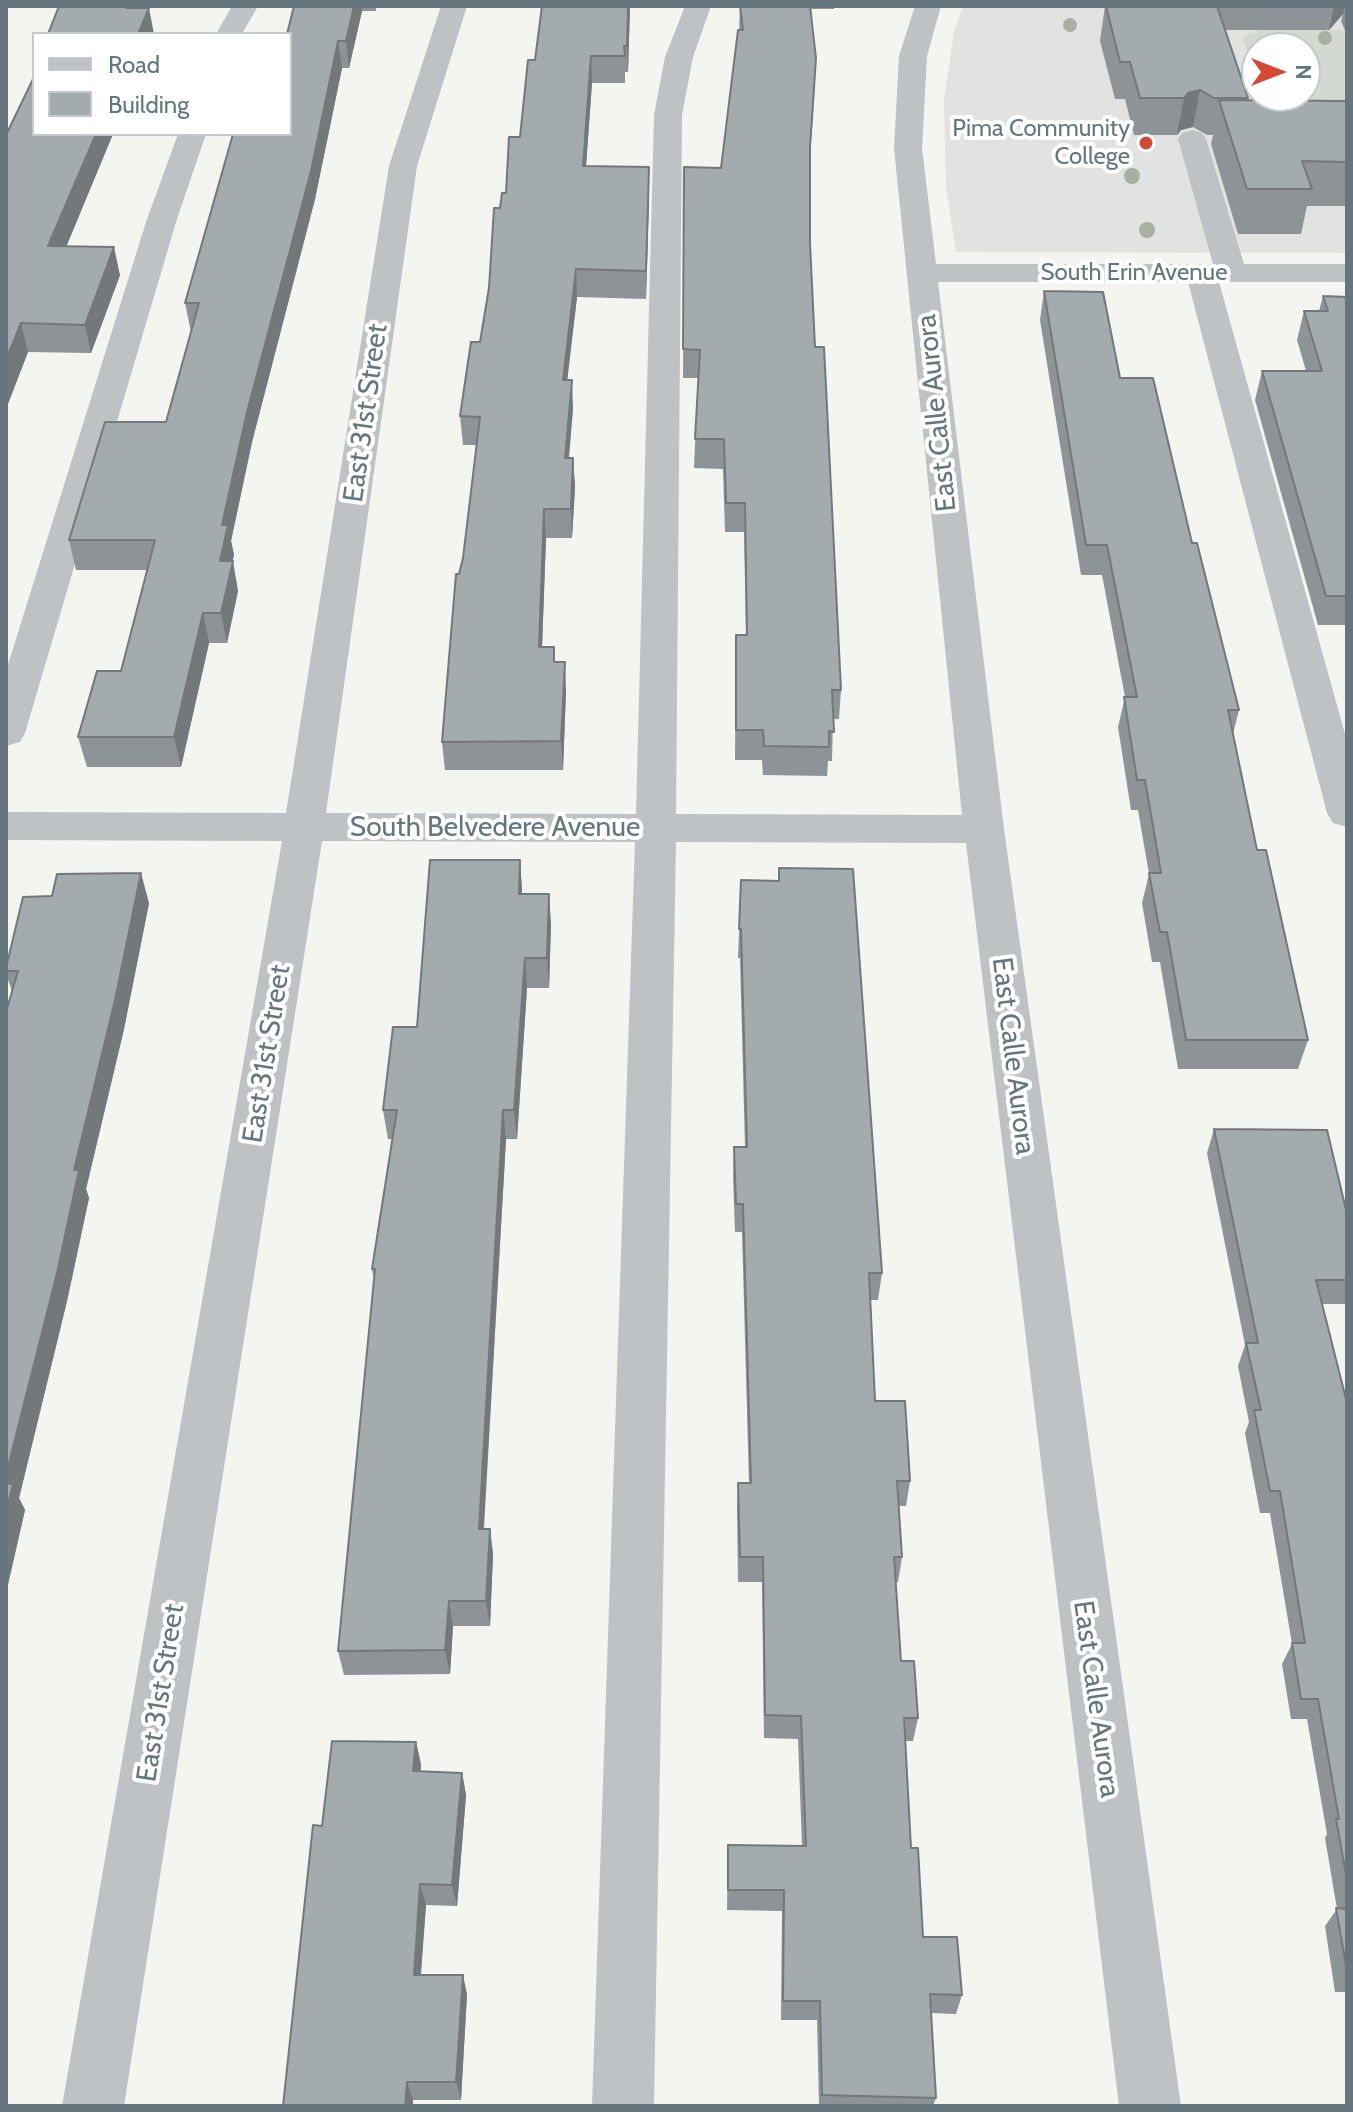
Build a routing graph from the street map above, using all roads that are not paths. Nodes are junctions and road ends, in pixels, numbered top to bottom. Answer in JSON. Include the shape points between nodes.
{"nodes":[{"id":1,"x":245,"y":6,"type":"edge"},
{"id":2,"x":454,"y":6,"type":"edge"},
{"id":3,"x":698,"y":6,"type":"edge"},
{"id":4,"x":928,"y":6,"type":"edge"},
{"id":5,"x":230,"y":32,"type":"edge"},
{"id":6,"x":191,"y":136,"type":"edge"},
{"id":7,"x":1192,"y":139,"type":"dead end"},
{"id":8,"x":922,"y":273,"type":"junction"},
{"id":9,"x":1216,"y":273,"type":"junction"},
{"id":10,"x":1347,"y":273,"type":"edge"},
{"id":11,"x":6,"y":733,"type":"edge"},
{"id":12,"x":1347,"y":813,"type":"edge"},
{"id":13,"x":6,"y":826,"type":"edge"},
{"id":14,"x":304,"y":828,"type":"junction"},
{"id":15,"x":656,"y":828,"type":"junction"},
{"id":16,"x":984,"y":829,"type":"junction"},
{"id":17,"x":93,"y":2106,"type":"edge"},
{"id":18,"x":623,"y":2106,"type":"edge"},
{"id":19,"x":1150,"y":2106,"type":"edge"}],
"edges":[{"from":1,"to":5,"type":"street"},
{"from":2,"to":14,"type":"street","name":"East 31st Street","via":[[403,166]]},
{"from":3,"to":15,"type":"street","via":[[679,57],[668,115]]},
{"from":4,"to":8,"type":"street","name":"East Calle Aurora","via":[[913,56],[908,148]]},
{"from":6,"to":11,"type":"street"},
{"from":7,"to":9,"type":"street"},
{"from":8,"to":9,"type":"street","name":"South Erin Avenue"},
{"from":8,"to":16,"type":"street","name":"East Calle Aurora"},
{"from":9,"to":10,"type":"street","name":"South Erin Avenue"},
{"from":9,"to":12,"type":"street"},
{"from":13,"to":14,"type":"street","name":"South Belvedere Avenue"},
{"from":14,"to":15,"type":"street","name":"South Belvedere Avenue"},
{"from":14,"to":17,"type":"street","name":"East 31st Street"},
{"from":15,"to":16,"type":"street","name":"South Belvedere Avenue"},
{"from":15,"to":18,"type":"street"},
{"from":16,"to":19,"type":"street","name":"East Calle Aurora"}]}
